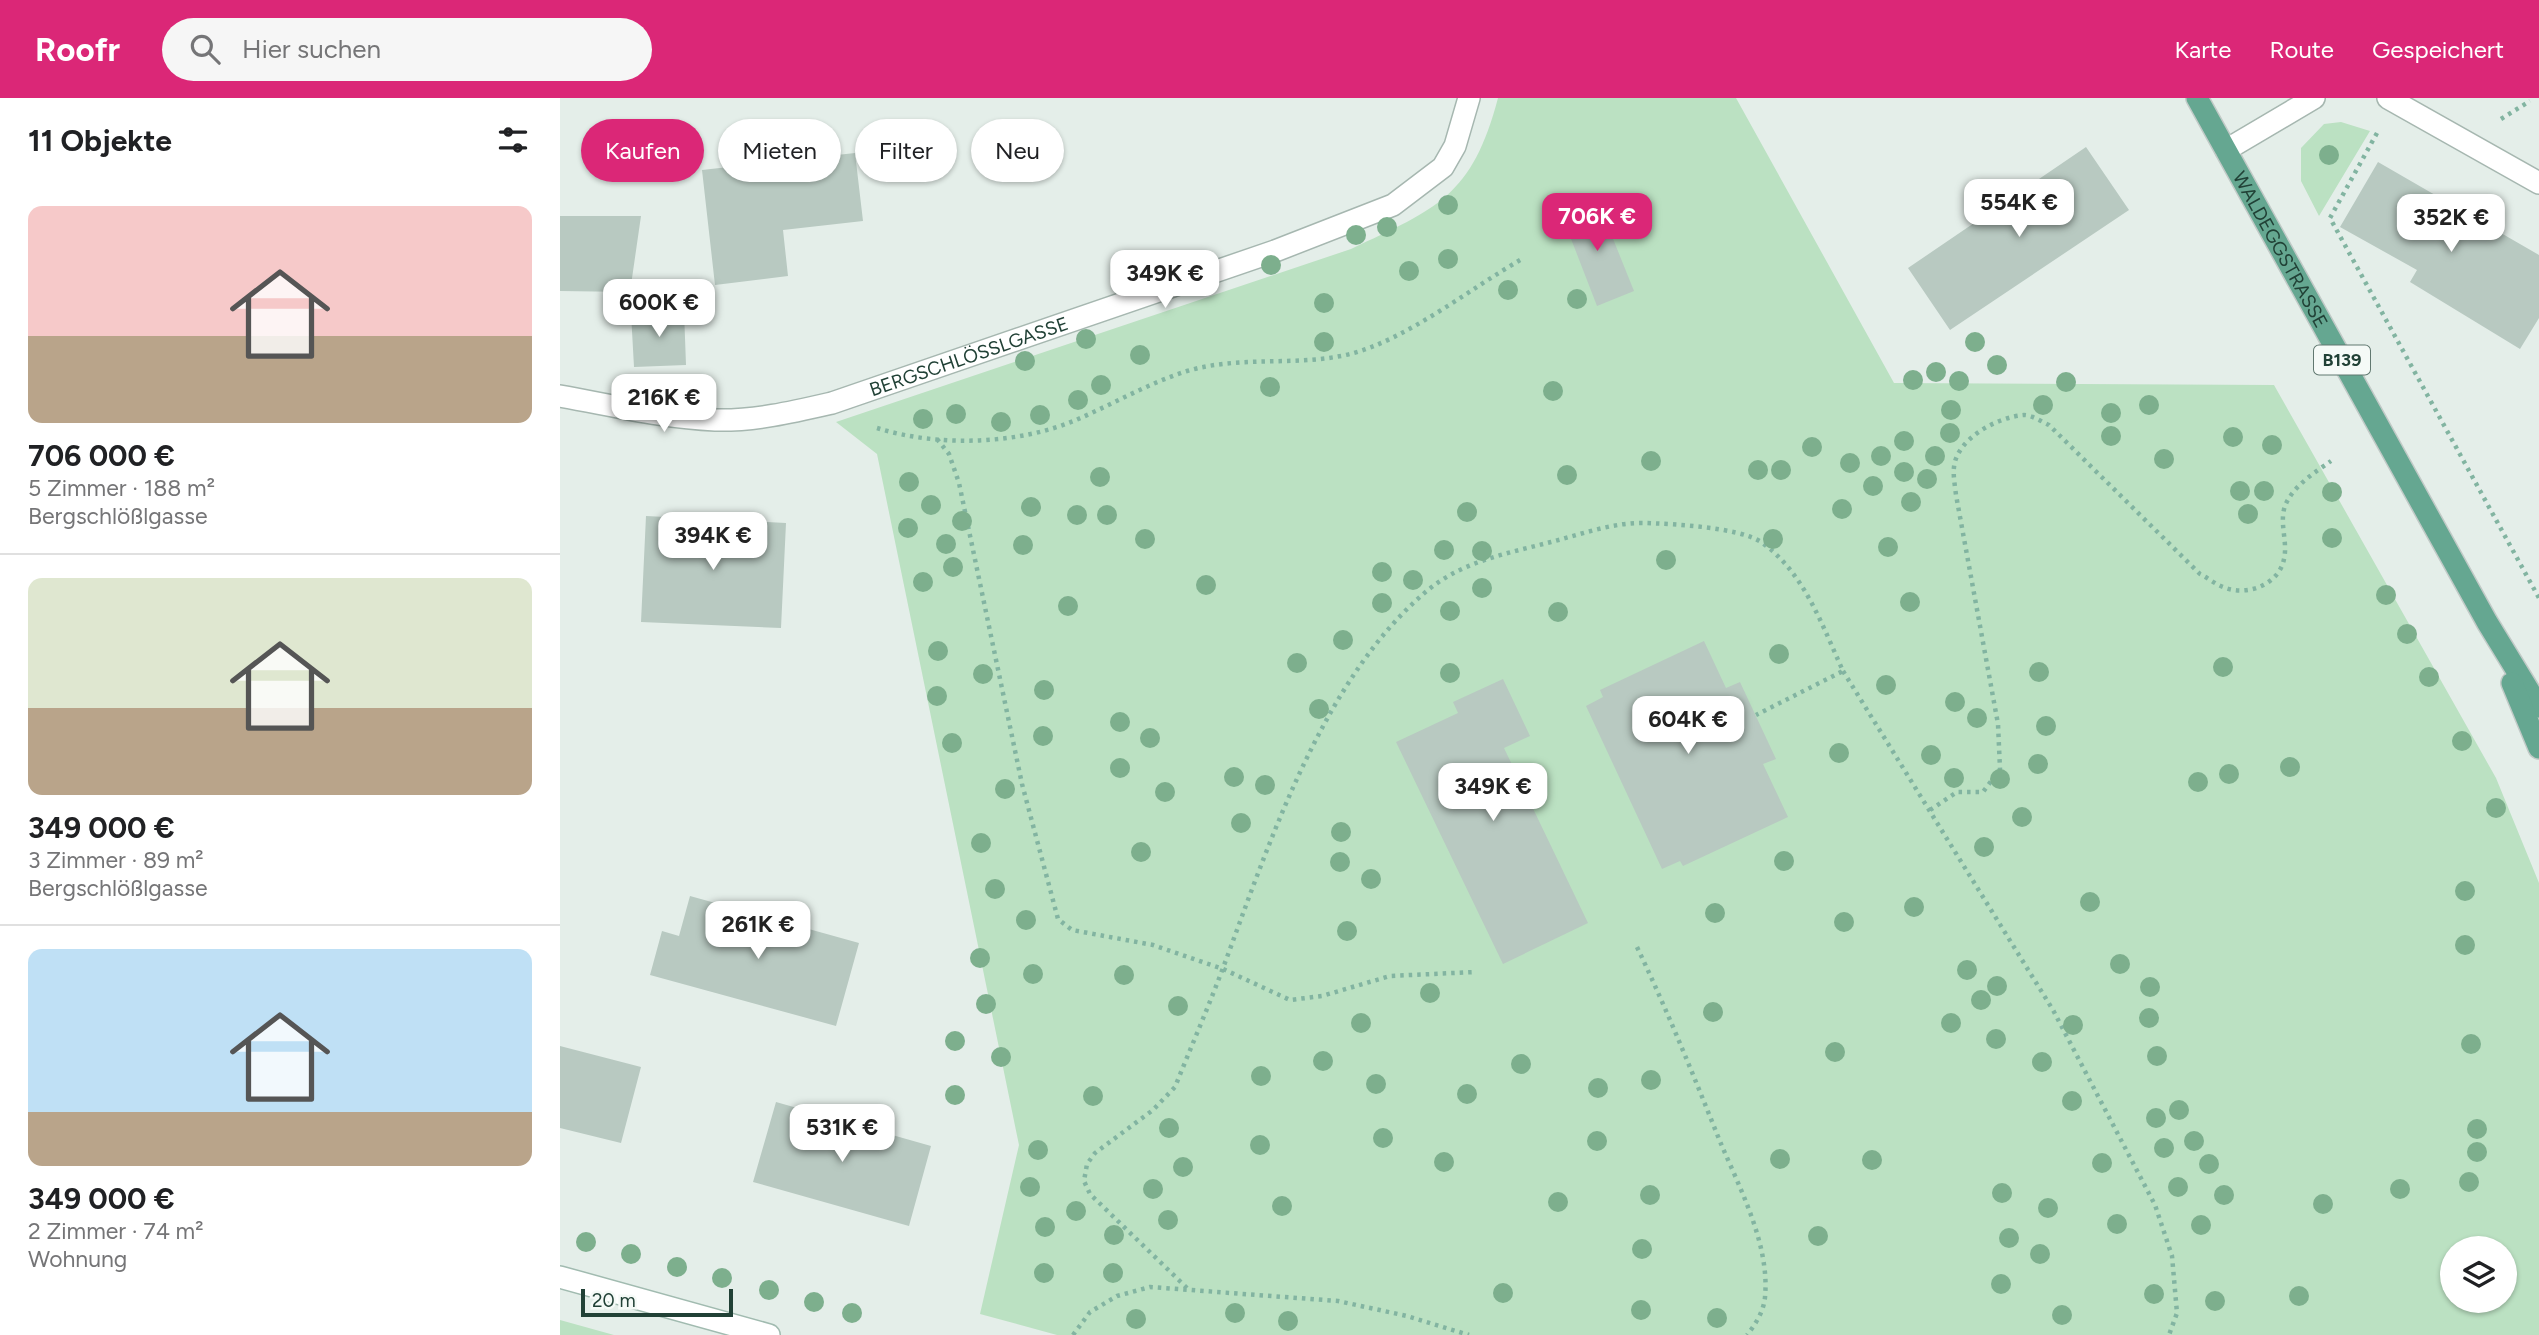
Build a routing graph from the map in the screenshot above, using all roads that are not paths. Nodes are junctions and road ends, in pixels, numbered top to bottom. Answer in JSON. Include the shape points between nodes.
{"nodes":[{"id":1,"x":1469,"y":98,"type":"edge"},
{"id":2,"x":2197,"y":98,"type":"edge"},
{"id":3,"x":2314,"y":98,"type":"edge"},
{"id":4,"x":2391,"y":100,"type":"edge"},
{"id":5,"x":2226,"y":150,"type":"junction"},
{"id":6,"x":2539,"y":183,"type":"edge"},
{"id":7,"x":560,"y":396,"type":"edge"},
{"id":8,"x":2487,"y":622,"type":"junction"},
{"id":9,"x":2539,"y":707,"type":"edge"},
{"id":10,"x":2539,"y":748,"type":"edge"},
{"id":11,"x":560,"y":1277,"type":"edge"},
{"id":12,"x":769,"y":1335,"type":"edge"}],
"edges":[{"from":1,"to":7,"type":"street","name":"BERGSCHLÖSSLGASSE","via":[[1455,146],[1443,167],[1393,205],[1275,251],[832,403],[772,416],[715,420]]},
{"from":2,"to":5,"type":"main road","name":"WALDEGGSTRASSE","number":"B139"},
{"from":3,"to":5,"type":"street"},
{"from":4,"to":6,"type":"street"},
{"from":5,"to":8,"type":"main road","name":"WALDEGGSTRASSE","number":"B139"},
{"from":8,"to":9,"type":"main road","name":"WALDEGGSTRASSE","number":"B139"},
{"from":8,"to":10,"type":"main road","name":"WALDEGGSTRASSE","number":"B139"},
{"from":11,"to":12,"type":"street"}]}
